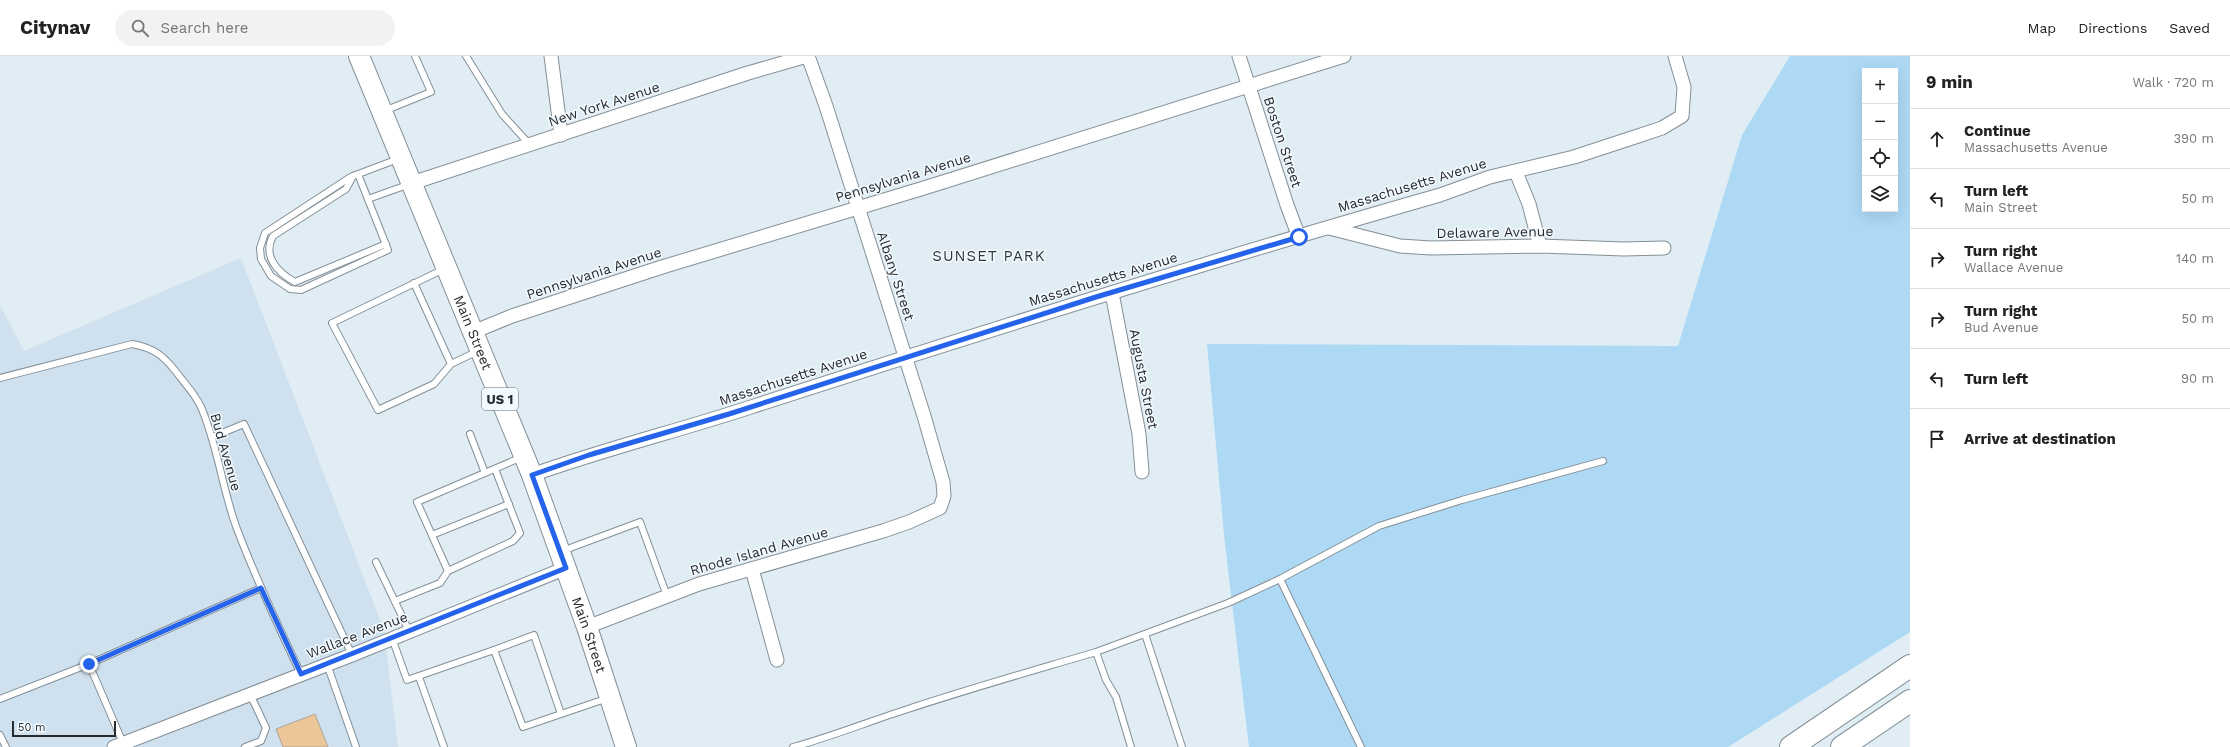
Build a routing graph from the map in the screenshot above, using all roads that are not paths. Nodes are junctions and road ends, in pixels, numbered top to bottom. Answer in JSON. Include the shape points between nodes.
{"nodes":[{"id":1,"x":359,"y":56,"type":"edge"},
{"id":2,"x":415,"y":56,"type":"edge"},
{"id":3,"x":466,"y":56,"type":"edge"},
{"id":4,"x":551,"y":56,"type":"edge"},
{"id":5,"x":808,"y":56,"type":"edge"},
{"id":6,"x":1239,"y":56,"type":"edge"},
{"id":7,"x":1344,"y":56,"type":"edge"},
{"id":8,"x":1675,"y":56,"type":"edge"},
{"id":9,"x":1249,"y":87,"type":"junction"},
{"id":10,"x":383,"y":112,"type":"junction"},
{"id":11,"x":561,"y":135,"type":"junction"},
{"id":12,"x":531,"y":145,"type":"junction"},
{"id":13,"x":401,"y":158,"type":"junction"},
{"id":14,"x":1516,"y":172,"type":"junction"},
{"id":15,"x":355,"y":175,"type":"junction"},
{"id":16,"x":412,"y":184,"type":"junction"},
{"id":17,"x":368,"y":199,"type":"junction"},
{"id":18,"x":858,"y":207,"type":"junction"},
{"id":19,"x":1329,"y":228,"type":"junction"},
{"id":20,"x":1299,"y":237,"type":"junction"},
{"id":21,"x":386,"y":244,"type":"junction"},
{"id":22,"x":1540,"y":246,"type":"junction"},
{"id":23,"x":1664,"y":248,"type":"dead end"},
{"id":24,"x":447,"y":268,"type":"junction"},
{"id":25,"x":414,"y":283,"type":"junction"},
{"id":26,"x":1112,"y":293,"type":"junction"},
{"id":27,"x":477,"y":341,"type":"junction"},
{"id":28,"x":906,"y":358,"type":"junction"},
{"id":29,"x":451,"y":364,"type":"junction"},
{"id":30,"x":0,"y":378,"type":"edge"},
{"id":31,"x":470,"y":434,"type":"dead end"},
{"id":32,"x":212,"y":437,"type":"junction"},
{"id":33,"x":523,"y":456,"type":"junction"},
{"id":34,"x":1603,"y":461,"type":"dead end"},
{"id":35,"x":495,"y":469,"type":"junction"},
{"id":36,"x":1142,"y":472,"type":"dead end"},
{"id":37,"x":485,"y":473,"type":"junction"},
{"id":38,"x":532,"y":475,"type":"junction"},
{"id":39,"x":509,"y":504,"type":"junction"},
{"id":40,"x":940,"y":508,"type":"joint"},
{"id":41,"x":432,"y":535,"type":"junction"},
{"id":42,"x":563,"y":560,"type":"junction"},
{"id":43,"x":376,"y":562,"type":"dead end"},
{"id":44,"x":752,"y":569,"type":"junction"},
{"id":45,"x":448,"y":571,"type":"junction"},
{"id":46,"x":1280,"y":579,"type":"junction"},
{"id":47,"x":261,"y":588,"type":"junction"},
{"id":48,"x":667,"y":596,"type":"junction"},
{"id":49,"x":395,"y":601,"type":"junction"},
{"id":50,"x":587,"y":627,"type":"junction"},
{"id":51,"x":409,"y":631,"type":"junction"},
{"id":52,"x":1145,"y":634,"type":"junction"},
{"id":53,"x":392,"y":638,"type":"junction"},
{"id":54,"x":494,"y":650,"type":"junction"},
{"id":55,"x":1096,"y":652,"type":"junction"},
{"id":56,"x":352,"y":655,"type":"junction"},
{"id":57,"x":777,"y":660,"type":"dead end"},
{"id":58,"x":89,"y":664,"type":"junction"},
{"id":59,"x":327,"y":664,"type":"junction"},
{"id":60,"x":1910,"y":666,"type":"edge"},
{"id":61,"x":301,"y":674,"type":"junction"},
{"id":62,"x":419,"y":677,"type":"junction"},
{"id":63,"x":250,"y":694,"type":"junction"},
{"id":64,"x":610,"y":697,"type":"junction"},
{"id":65,"x":0,"y":699,"type":"edge"},
{"id":66,"x":1910,"y":701,"type":"edge"},
{"id":67,"x":561,"y":714,"type":"junction"},
{"id":68,"x":0,"y":735,"type":"edge"},
{"id":69,"x":119,"y":745,"type":"edge"},
{"id":70,"x":6,"y":747,"type":"edge"},
{"id":71,"x":245,"y":747,"type":"edge"},
{"id":72,"x":356,"y":747,"type":"edge"},
{"id":73,"x":444,"y":747,"type":"edge"},
{"id":74,"x":626,"y":747,"type":"edge"},
{"id":75,"x":793,"y":747,"type":"edge"},
{"id":76,"x":1131,"y":747,"type":"edge"},
{"id":77,"x":1182,"y":747,"type":"edge"},
{"id":78,"x":1361,"y":747,"type":"edge"},
{"id":79,"x":1791,"y":747,"type":"edge"},
{"id":80,"x":1842,"y":747,"type":"edge"}],
"edges":[{"from":1,"to":10,"type":"main road","name":"Main Street","number":"US 1"},
{"from":2,"to":10,"type":"lane","via":[[431,92]]},
{"from":3,"to":12,"type":"lane","via":[[502,114]]},
{"from":4,"to":11,"type":"street"},
{"from":5,"to":11,"type":"street","name":"New York Avenue","via":[[748,73]]},
{"from":5,"to":18,"type":"street","name":"Albany Street"},
{"from":6,"to":9,"type":"street","name":"Boston Street"},
{"from":7,"to":9,"type":"street","name":"Pennsylvania Avenue"},
{"from":8,"to":14,"type":"street","name":"Massachusetts Avenue","via":[[1684,87],[1682,116],[1662,128]]},
{"from":9,"to":18,"type":"street","name":"Pennsylvania Avenue"},
{"from":9,"to":20,"type":"street","name":"Boston Street"},
{"from":10,"to":13,"type":"main road","name":"Main Street","number":"US 1"},
{"from":11,"to":12,"type":"street","name":"New York Avenue"},
{"from":12,"to":16,"type":"street","name":"New York Avenue"},
{"from":13,"to":15,"type":"lane"},
{"from":13,"to":16,"type":"main road","name":"Main Street","number":"US 1"},
{"from":14,"to":19,"type":"street","name":"Massachusetts Avenue","via":[[1490,177],[1440,195]]},
{"from":14,"to":22,"type":"street","via":[[1529,204]]},
{"from":15,"to":17,"type":"lane"},
{"from":15,"to":21,"type":"lane","via":[[346,189],[273,236],[269,244],[269,253],[277,269],[295,282]]},
{"from":15,"to":21,"type":"lane","via":[[265,233],[260,248],[261,260],[271,276],[290,289],[301,290],[388,250]]},
{"from":16,"to":17,"type":"lane"},
{"from":16,"to":24,"type":"main road","name":"Main Street","number":"US 1"},
{"from":17,"to":21,"type":"lane"},
{"from":18,"to":27,"type":"street","name":"Pennsylvania Avenue","via":[[512,316]]},
{"from":18,"to":28,"type":"street","name":"Albany Street"},
{"from":19,"to":20,"type":"street","name":"Massachusetts Avenue"},
{"from":19,"to":22,"type":"street","name":"Delaware Avenue","via":[[1400,246]]},
{"from":20,"to":26,"type":"street","name":"Massachusetts Avenue"},
{"from":22,"to":23,"type":"street","name":"Delaware Avenue","via":[[1624,250]]},
{"from":24,"to":25,"type":"lane"},
{"from":24,"to":27,"type":"main road","name":"Main Street","number":"US 1"},
{"from":25,"to":29,"type":"lane"},
{"from":25,"to":29,"type":"lane","via":[[332,323],[378,410],[434,384]]},
{"from":26,"to":28,"type":"street","name":"Massachusetts Avenue"},
{"from":26,"to":36,"type":"street","name":"Augusta Street","via":[[1139,434]]},
{"from":27,"to":29,"type":"lane"},
{"from":27,"to":33,"type":"main road","name":"Main Street","number":"US 1"},
{"from":28,"to":38,"type":"street","name":"Massachusetts Avenue","via":[[589,455]]},
{"from":28,"to":40,"type":"street","name":"Albany Street","via":[[943,482],[944,496]]},
{"from":30,"to":32,"type":"lane","name":"Bud Avenue","via":[[132,344],[149,347],[174,368],[192,393]]},
{"from":31,"to":37,"type":"lane"},
{"from":32,"to":47,"type":"lane","name":"Bud Avenue","via":[[232,514]]},
{"from":32,"to":56,"type":"lane","via":[[244,424]]},
{"from":33,"to":35,"type":"lane"},
{"from":33,"to":38,"type":"main road","name":"Main Street","number":"US 1"},
{"from":34,"to":46,"type":"lane","via":[[1379,526],[1328,551]]},
{"from":35,"to":37,"type":"lane"},
{"from":35,"to":39,"type":"lane"},
{"from":37,"to":41,"type":"lane","via":[[417,502]]},
{"from":38,"to":42,"type":"main road","name":"Main Street","number":"US 1"},
{"from":39,"to":41,"type":"lane"},
{"from":39,"to":45,"type":"lane","via":[[520,533],[513,541]]},
{"from":40,"to":44,"type":"street","name":"Rhode Island Avenue","via":[[883,531]]},
{"from":41,"to":45,"type":"lane"},
{"from":42,"to":48,"type":"lane","via":[[640,522]]},
{"from":42,"to":50,"type":"main road","name":"Main Street","number":"US 1"},
{"from":42,"to":51,"type":"street","name":"Wallace Avenue"},
{"from":43,"to":49,"type":"lane"},
{"from":44,"to":48,"type":"street","name":"Rhode Island Avenue"},
{"from":44,"to":57,"type":"street"},
{"from":45,"to":49,"type":"lane","via":[[440,583]]},
{"from":46,"to":52,"type":"lane","via":[[1228,604]]},
{"from":46,"to":78,"type":"lane"},
{"from":47,"to":58,"type":"lane"},
{"from":47,"to":61,"type":"lane","name":"Bud Avenue"},
{"from":48,"to":50,"type":"street","name":"Rhode Island Avenue"},
{"from":49,"to":51,"type":"lane"},
{"from":50,"to":64,"type":"main road","name":"Main Street","number":"US 1"},
{"from":51,"to":53,"type":"street","name":"Wallace Avenue"},
{"from":52,"to":55,"type":"lane"},
{"from":52,"to":77,"type":"lane"},
{"from":53,"to":56,"type":"street","name":"Wallace Avenue"},
{"from":53,"to":62,"type":"lane","via":[[407,680]]},
{"from":54,"to":62,"type":"lane"},
{"from":54,"to":67,"type":"lane","via":[[523,727]]},
{"from":54,"to":67,"type":"lane","via":[[534,634]]},
{"from":55,"to":75,"type":"lane","via":[[903,710],[828,738]]},
{"from":55,"to":76,"type":"lane","via":[[1106,680],[1116,697]]},
{"from":56,"to":59,"type":"street","name":"Wallace Avenue"},
{"from":58,"to":65,"type":"lane"},
{"from":58,"to":69,"type":"lane"},
{"from":59,"to":61,"type":"street","name":"Wallace Avenue"},
{"from":59,"to":72,"type":"lane"},
{"from":60,"to":79,"type":"highway"},
{"from":61,"to":63,"type":"street","name":"Wallace Avenue"},
{"from":62,"to":73,"type":"lane"},
{"from":63,"to":69,"type":"street","name":"Wallace Avenue"},
{"from":63,"to":71,"type":"lane","via":[[266,728],[260,741]]},
{"from":64,"to":67,"type":"lane"},
{"from":64,"to":74,"type":"main road","name":"Main Street","number":"US 1"},
{"from":66,"to":80,"type":"highway"},
{"from":68,"to":70,"type":"lane"}]}
